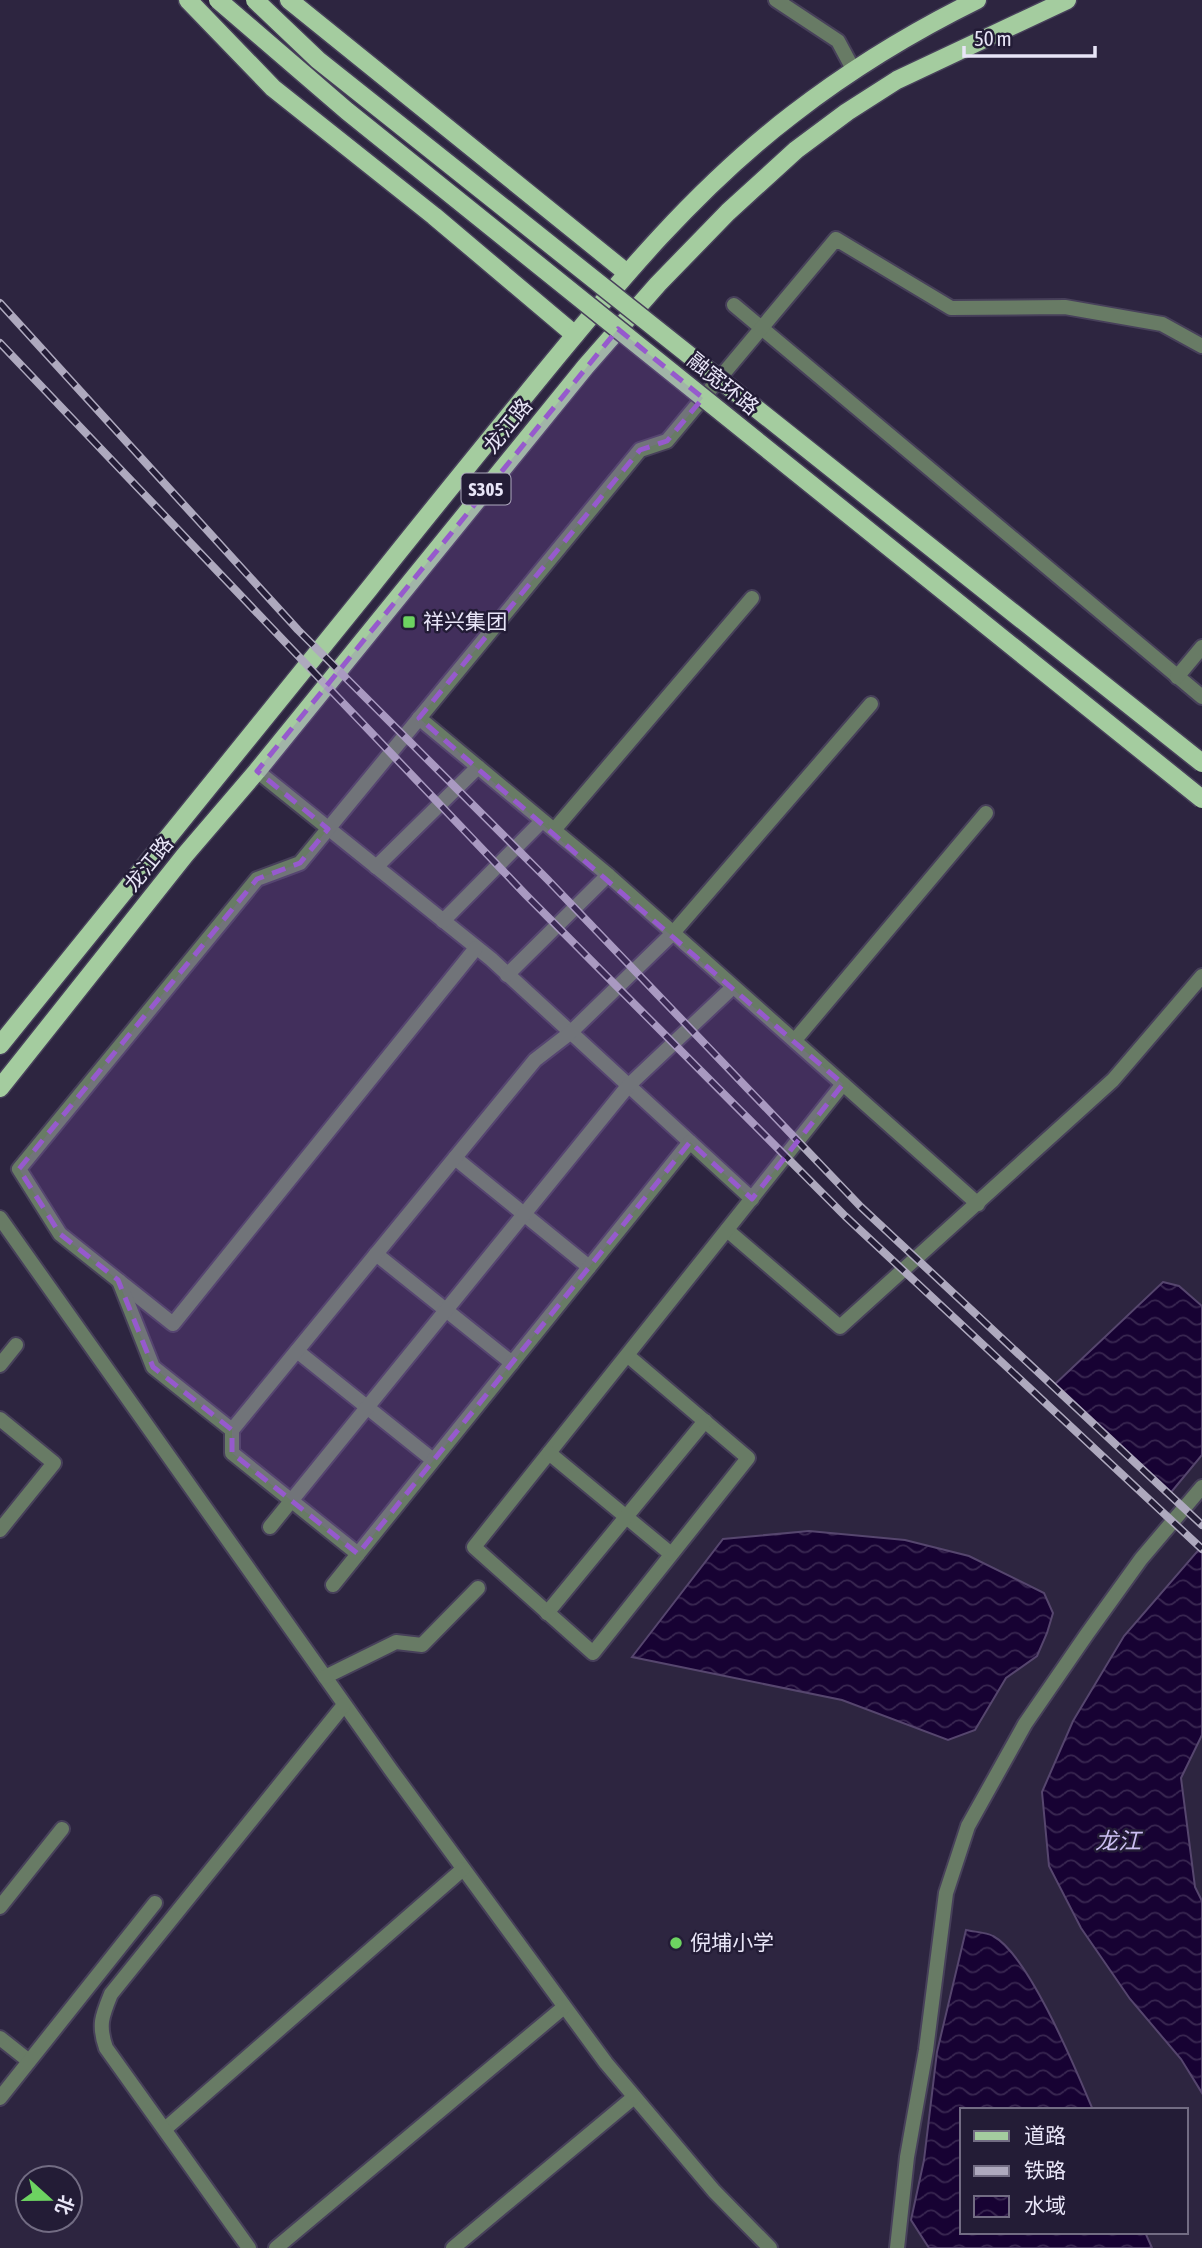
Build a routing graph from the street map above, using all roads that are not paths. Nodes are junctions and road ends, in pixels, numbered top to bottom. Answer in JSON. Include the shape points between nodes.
{"nodes":[{"id":1,"x":188,"y":0,"type":"edge"},
{"id":2,"x":218,"y":0,"type":"edge"},
{"id":3,"x":255,"y":0,"type":"edge"},
{"id":4,"x":289,"y":0,"type":"edge"},
{"id":5,"x":776,"y":0,"type":"edge"},
{"id":6,"x":977,"y":0,"type":"edge"},
{"id":7,"x":1067,"y":0,"type":"edge"},
{"id":8,"x":853,"y":69,"type":"junction"},
{"id":9,"x":626,"y":273,"type":"junction"},
{"id":10,"x":734,"y":305,"type":"dead end"},
{"id":11,"x":762,"y":328,"type":"junction"},
{"id":12,"x":575,"y":335,"type":"junction"},
{"id":13,"x":1202,"y":346,"type":"edge"},
{"id":14,"x":752,"y":598,"type":"dead end"},
{"id":15,"x":1202,"y":648,"type":"edge"},
{"id":16,"x":1177,"y":677,"type":"junction"},
{"id":17,"x":1202,"y":697,"type":"edge"},
{"id":18,"x":871,"y":704,"type":"dead end"},
{"id":19,"x":419,"y":718,"type":"junction"},
{"id":20,"x":1202,"y":763,"type":"edge"},
{"id":21,"x":478,"y":767,"type":"junction"},
{"id":22,"x":257,"y":771,"type":"junction"},
{"id":23,"x":1202,"y":799,"type":"edge"},
{"id":24,"x":986,"y":813,"type":"dead end"},
{"id":25,"x":548,"y":825,"type":"junction"},
{"id":26,"x":328,"y":829,"type":"junction"},
{"id":27,"x":376,"y":867,"type":"junction"},
{"id":28,"x":608,"y":875,"type":"junction"},
{"id":29,"x":443,"y":921,"type":"junction"},
{"id":30,"x":673,"y":933,"type":"junction"},
{"id":31,"x":476,"y":948,"type":"junction"},
{"id":32,"x":507,"y":975,"type":"junction"},
{"id":33,"x":1202,"y":975,"type":"edge"},
{"id":34,"x":733,"y":987,"type":"junction"},
{"id":35,"x":570,"y":1033,"type":"junction"},
{"id":36,"x":795,"y":1040,"type":"junction"},
{"id":37,"x":0,"y":1045,"type":"edge"},
{"id":38,"x":843,"y":1084,"type":"junction"},
{"id":39,"x":628,"y":1086,"type":"junction"},
{"id":40,"x":0,"y":1088,"type":"edge"},
{"id":41,"x":690,"y":1142,"type":"junction"},
{"id":42,"x":455,"y":1158,"type":"junction"},
{"id":43,"x":752,"y":1199,"type":"junction"},
{"id":44,"x":978,"y":1204,"type":"junction"},
{"id":45,"x":524,"y":1215,"type":"junction"},
{"id":46,"x":0,"y":1219,"type":"edge"},
{"id":47,"x":727,"y":1230,"type":"junction"},
{"id":48,"x":376,"y":1254,"type":"junction"},
{"id":49,"x":589,"y":1267,"type":"junction"},
{"id":50,"x":118,"y":1280,"type":"junction"},
{"id":51,"x":447,"y":1310,"type":"junction"},
{"id":52,"x":16,"y":1345,"type":"dead end"},
{"id":53,"x":297,"y":1352,"type":"junction"},
{"id":54,"x":627,"y":1355,"type":"junction"},
{"id":55,"x":512,"y":1363,"type":"junction"},
{"id":56,"x":0,"y":1365,"type":"edge"},
{"id":57,"x":367,"y":1408,"type":"junction"},
{"id":58,"x":0,"y":1419,"type":"edge"},
{"id":59,"x":705,"y":1421,"type":"junction"},
{"id":60,"x":232,"y":1430,"type":"junction"},
{"id":61,"x":549,"y":1453,"type":"junction"},
{"id":62,"x":433,"y":1460,"type":"junction"},
{"id":63,"x":1202,"y":1487,"type":"edge"},
{"id":64,"x":292,"y":1501,"type":"junction"},
{"id":65,"x":626,"y":1517,"type":"junction"},
{"id":66,"x":270,"y":1527,"type":"dead end"},
{"id":67,"x":0,"y":1530,"type":"edge"},
{"id":68,"x":358,"y":1554,"type":"junction"},
{"id":69,"x":671,"y":1554,"type":"junction"},
{"id":70,"x":332,"y":1586,"type":"dead end"},
{"id":71,"x":478,"y":1588,"type":"dead end"},
{"id":72,"x":547,"y":1613,"type":"junction"},
{"id":73,"x":325,"y":1677,"type":"junction"},
{"id":74,"x":344,"y":1705,"type":"junction"},
{"id":75,"x":62,"y":1829,"type":"dead end"},
{"id":76,"x":463,"y":1869,"type":"junction"},
{"id":77,"x":155,"y":1903,"type":"dead end"},
{"id":78,"x":0,"y":1907,"type":"edge"},
{"id":79,"x":564,"y":2007,"type":"junction"},
{"id":80,"x":0,"y":2038,"type":"edge"},
{"id":81,"x":29,"y":2061,"type":"junction"},
{"id":82,"x":0,"y":2098,"type":"edge"},
{"id":83,"x":634,"y":2098,"type":"junction"},
{"id":84,"x":165,"y":2129,"type":"junction"},
{"id":85,"x":249,"y":2248,"type":"edge"},
{"id":86,"x":276,"y":2248,"type":"edge"},
{"id":87,"x":453,"y":2248,"type":"edge"},
{"id":88,"x":769,"y":2248,"type":"edge"},
{"id":89,"x":897,"y":2248,"type":"edge"}],
"edges":[{"from":1,"to":12,"type":"main road","via":[[273,88]]},
{"from":2,"to":23,"type":"main road","name":"融宽环路","bridge":true,"via":[[369,129]]},
{"from":3,"to":20,"type":"main road","name":"融宽环路","bridge":true,"via":[[318,60]]},
{"from":4,"to":9,"type":"main road"},
{"from":5,"to":8,"type":"street","via":[[838,41]]},
{"from":6,"to":8,"type":"main road","name":"龙江路","number":"S305"},
{"from":7,"to":22,"type":"main road","name":"龙江路","number":"S305","via":[[897,80],[765,176],[625,320]]},
{"from":8,"to":9,"type":"main road","name":"龙江路","number":"S305","via":[[729,168]]},
{"from":9,"to":12,"type":"main road","name":"龙江路","number":"S305"},
{"from":10,"to":11,"type":"street"},
{"from":11,"to":13,"type":"street","via":[[836,239],[951,308],[1065,307],[1161,324]]},
{"from":11,"to":16,"type":"street"},
{"from":11,"to":19,"type":"street","via":[[667,441],[640,450]]},
{"from":12,"to":37,"type":"main road","name":"龙江路","number":"S305"},
{"from":14,"to":25,"type":"street"},
{"from":15,"to":16,"type":"street"},
{"from":16,"to":17,"type":"street"},
{"from":18,"to":30,"type":"street"},
{"from":19,"to":21,"type":"street"},
{"from":19,"to":26,"type":"street"},
{"from":21,"to":25,"type":"street"},
{"from":21,"to":27,"type":"street"},
{"from":22,"to":26,"type":"street"},
{"from":22,"to":40,"type":"main road","name":"龙江路","number":"S305"},
{"from":24,"to":36,"type":"street"},
{"from":25,"to":28,"type":"street"},
{"from":25,"to":29,"type":"street"},
{"from":26,"to":27,"type":"street"},
{"from":26,"to":50,"type":"street","via":[[300,863],[257,879],[19,1169],[60,1234]]},
{"from":27,"to":29,"type":"street"},
{"from":28,"to":30,"type":"street"},
{"from":28,"to":32,"type":"street"},
{"from":29,"to":31,"type":"street"},
{"from":30,"to":34,"type":"street"},
{"from":30,"to":35,"type":"street"},
{"from":31,"to":32,"type":"street"},
{"from":31,"to":50,"type":"street","via":[[173,1324]]},
{"from":32,"to":35,"type":"street"},
{"from":33,"to":44,"type":"street","via":[[1113,1080]]},
{"from":34,"to":36,"type":"street"},
{"from":34,"to":39,"type":"street"},
{"from":35,"to":39,"type":"street"},
{"from":35,"to":42,"type":"street","via":[[535,1060]]},
{"from":36,"to":38,"type":"street"},
{"from":38,"to":43,"type":"street"},
{"from":38,"to":44,"type":"street"},
{"from":39,"to":41,"type":"street"},
{"from":39,"to":45,"type":"street"},
{"from":41,"to":43,"type":"street"},
{"from":41,"to":49,"type":"street"},
{"from":42,"to":45,"type":"street"},
{"from":42,"to":48,"type":"street"},
{"from":43,"to":47,"type":"street"},
{"from":44,"to":47,"type":"street","via":[[840,1327]]},
{"from":45,"to":49,"type":"street"},
{"from":45,"to":51,"type":"street"},
{"from":46,"to":73,"type":"street"},
{"from":47,"to":54,"type":"street"},
{"from":48,"to":51,"type":"street"},
{"from":48,"to":53,"type":"street"},
{"from":49,"to":55,"type":"street"},
{"from":50,"to":60,"type":"street","via":[[153,1367]]},
{"from":51,"to":55,"type":"street"},
{"from":51,"to":57,"type":"street"},
{"from":52,"to":56,"type":"street"},
{"from":53,"to":57,"type":"street"},
{"from":53,"to":60,"type":"street"},
{"from":54,"to":59,"type":"street"},
{"from":54,"to":61,"type":"street"},
{"from":55,"to":62,"type":"street"},
{"from":57,"to":62,"type":"street"},
{"from":57,"to":64,"type":"street"},
{"from":58,"to":67,"type":"street","via":[[54,1462]]},
{"from":59,"to":65,"type":"street"},
{"from":59,"to":69,"type":"street","via":[[748,1458]]},
{"from":60,"to":64,"type":"street","via":[[232,1453]]},
{"from":61,"to":65,"type":"street"},
{"from":61,"to":72,"type":"street","via":[[474,1547]]},
{"from":62,"to":68,"type":"street"},
{"from":63,"to":89,"type":"street","via":[[1141,1559],[1087,1634],[1025,1724],[968,1826],[946,1893]]},
{"from":64,"to":66,"type":"street"},
{"from":64,"to":68,"type":"street"},
{"from":65,"to":69,"type":"street"},
{"from":65,"to":72,"type":"street"},
{"from":68,"to":70,"type":"street"},
{"from":69,"to":72,"type":"street","via":[[593,1653]]},
{"from":71,"to":73,"type":"street","via":[[422,1645],[396,1643]]},
{"from":73,"to":74,"type":"street"},
{"from":74,"to":76,"type":"street"},
{"from":74,"to":84,"type":"street","via":[[111,1994],[102,2015],[106,2048]]},
{"from":75,"to":78,"type":"street"},
{"from":76,"to":79,"type":"street"},
{"from":76,"to":84,"type":"street"},
{"from":77,"to":81,"type":"street"},
{"from":79,"to":83,"type":"street"},
{"from":79,"to":86,"type":"street"},
{"from":80,"to":81,"type":"street"},
{"from":81,"to":82,"type":"street"},
{"from":83,"to":87,"type":"street"},
{"from":83,"to":88,"type":"street"},
{"from":84,"to":85,"type":"street"}]}
